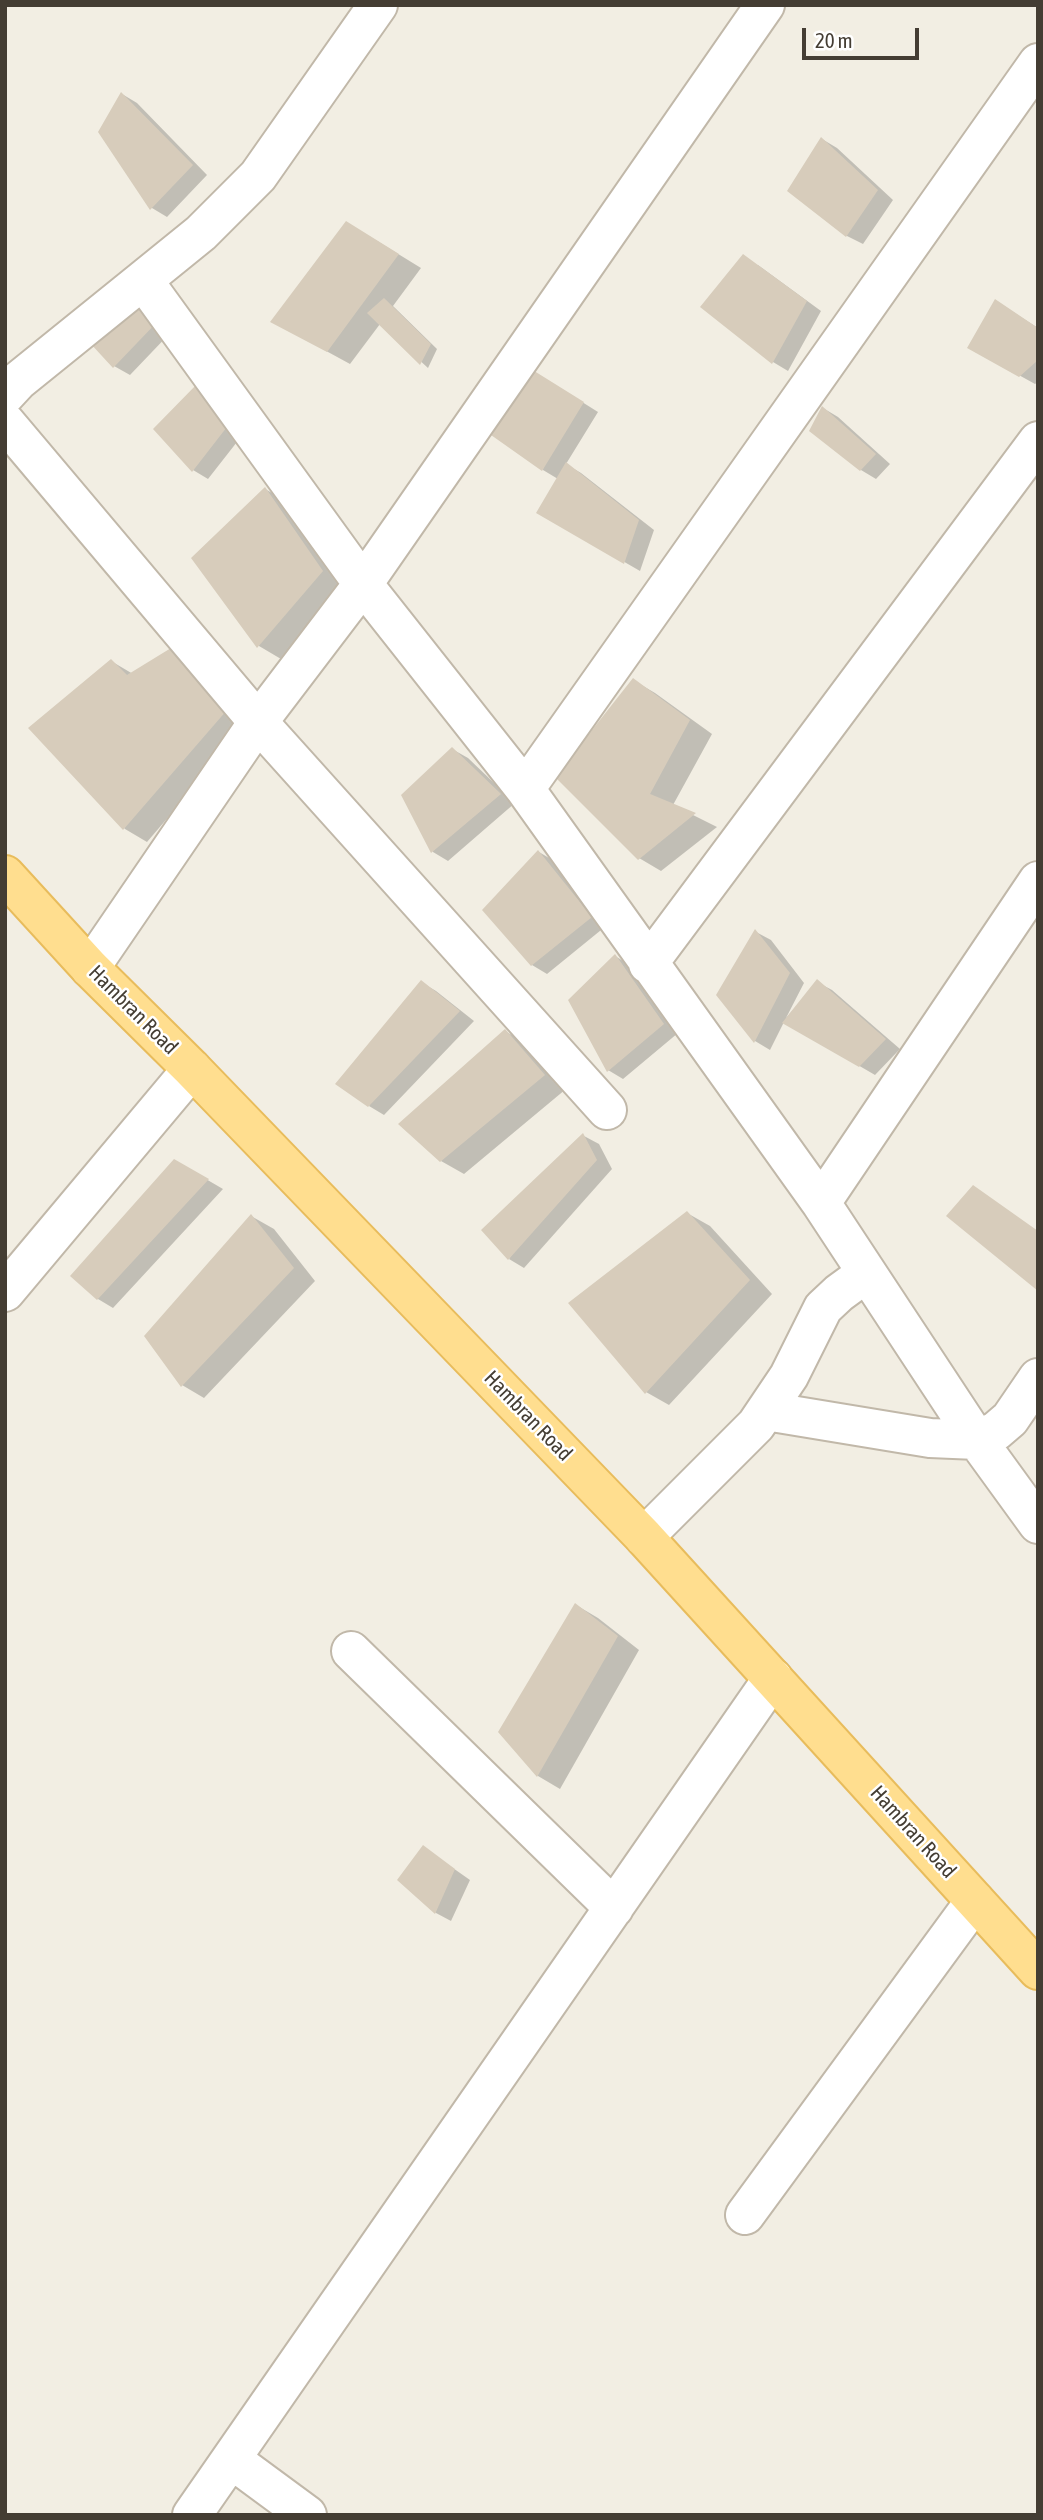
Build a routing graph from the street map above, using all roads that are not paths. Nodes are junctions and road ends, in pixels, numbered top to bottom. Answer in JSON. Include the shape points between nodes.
{"nodes":[{"id":1,"x":377,"y":5,"type":"edge"},
{"id":2,"x":765,"y":5,"type":"edge"},
{"id":3,"x":1038,"y":63,"type":"edge"},
{"id":4,"x":143,"y":280,"type":"junction"},
{"id":5,"x":5,"y":395,"type":"edge"},
{"id":6,"x":5,"y":422,"type":"edge"},
{"id":7,"x":1038,"y":441,"type":"edge"},
{"id":8,"x":363,"y":584,"type":"junction"},
{"id":9,"x":258,"y":722,"type":"junction"},
{"id":10,"x":524,"y":789,"type":"junction"},
{"id":11,"x":5,"y":875,"type":"edge"},
{"id":12,"x":1038,"y":881,"type":"edge"},
{"id":13,"x":648,"y":964,"type":"junction"},
{"id":14,"x":90,"y":968,"type":"junction"},
{"id":15,"x":192,"y":1069,"type":"junction"},
{"id":16,"x":607,"y":1110,"type":"dead end"},
{"id":17,"x":821,"y":1203,"type":"junction"},
{"id":18,"x":865,"y":1274,"type":"junction"},
{"id":19,"x":5,"y":1292,"type":"edge"},
{"id":20,"x":1038,"y":1378,"type":"edge"},
{"id":21,"x":765,"y":1411,"type":"junction"},
{"id":22,"x":977,"y":1440,"type":"junction"},
{"id":23,"x":1038,"y":1524,"type":"edge"},
{"id":24,"x":644,"y":1537,"type":"junction"},
{"id":25,"x":351,"y":1651,"type":"dead end"},
{"id":26,"x":773,"y":1678,"type":"junction"},
{"id":27,"x":975,"y":1901,"type":"junction"},
{"id":28,"x":614,"y":1908,"type":"junction"},
{"id":29,"x":1038,"y":1970,"type":"edge"},
{"id":30,"x":745,"y":2215,"type":"dead end"},
{"id":31,"x":231,"y":2459,"type":"junction"},
{"id":32,"x":192,"y":2515,"type":"edge"},
{"id":33,"x":307,"y":2515,"type":"edge"}],
"edges":[{"from":1,"to":4,"type":"street","via":[[258,176],[201,233]]},
{"from":2,"to":8,"type":"street"},
{"from":3,"to":10,"type":"street"},
{"from":4,"to":5,"type":"street"},
{"from":4,"to":8,"type":"street"},
{"from":6,"to":9,"type":"street"},
{"from":7,"to":13,"type":"street"},
{"from":8,"to":9,"type":"street"},
{"from":8,"to":10,"type":"street"},
{"from":9,"to":14,"type":"street"},
{"from":9,"to":16,"type":"street"},
{"from":10,"to":13,"type":"street"},
{"from":11,"to":14,"type":"main road","name":"Hambran Road"},
{"from":12,"to":17,"type":"street"},
{"from":13,"to":17,"type":"street"},
{"from":14,"to":15,"type":"main road","name":"Hambran Road"},
{"from":15,"to":19,"type":"street"},
{"from":15,"to":24,"type":"main road","name":"Hambran Road"},
{"from":17,"to":18,"type":"street"},
{"from":18,"to":21,"type":"street","via":[[823,1308],[789,1376]]},
{"from":18,"to":22,"type":"street"},
{"from":20,"to":22,"type":"street","via":[[1010,1419]]},
{"from":21,"to":22,"type":"street","via":[[930,1438]]},
{"from":21,"to":24,"type":"street"},
{"from":22,"to":23,"type":"street"},
{"from":24,"to":26,"type":"main road","name":"Hambran Road"},
{"from":25,"to":28,"type":"street"},
{"from":26,"to":27,"type":"main road","name":"Hambran Road"},
{"from":26,"to":28,"type":"street"},
{"from":27,"to":29,"type":"main road","name":"Hambran Road"},
{"from":27,"to":30,"type":"street"},
{"from":28,"to":31,"type":"street"},
{"from":31,"to":32,"type":"street"},
{"from":31,"to":33,"type":"street"}]}
